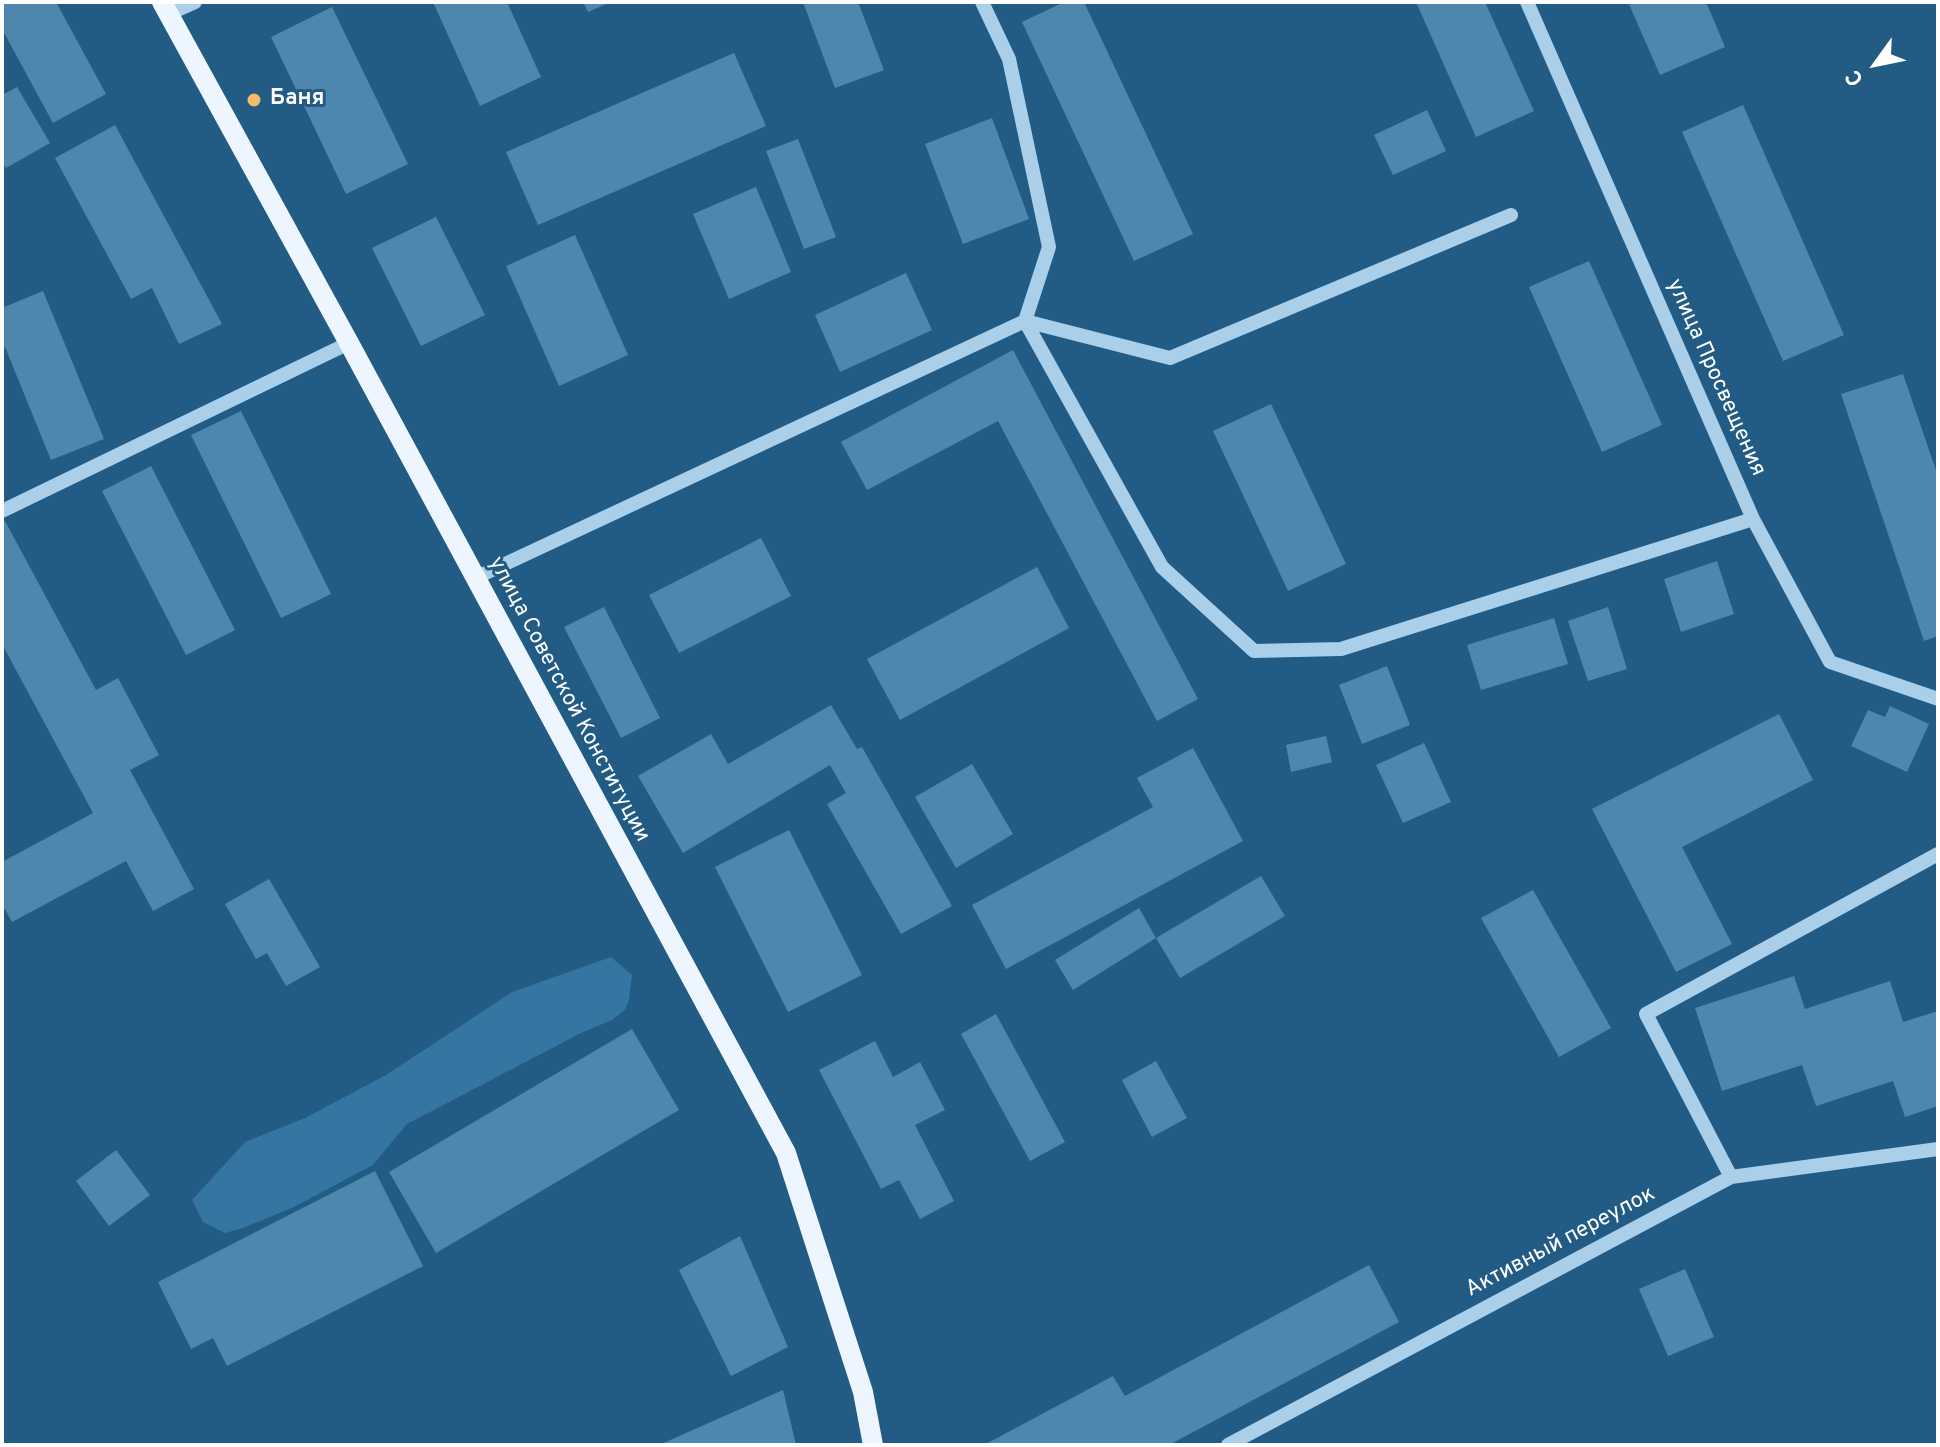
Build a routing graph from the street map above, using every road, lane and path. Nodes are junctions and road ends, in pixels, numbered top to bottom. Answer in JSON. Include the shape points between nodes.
{"nodes":[{"id":1,"x":195,"y":2,"type":"edge"},
{"id":2,"x":982,"y":2,"type":"edge"},
{"id":3,"x":1527,"y":2,"type":"edge"},
{"id":4,"x":165,"y":8,"type":"edge"},
{"id":5,"x":1511,"y":215,"type":"dead end"},
{"id":6,"x":1025,"y":321,"type":"junction"},
{"id":7,"x":349,"y":343,"type":"junction"},
{"id":8,"x":2,"y":511,"type":"edge"},
{"id":9,"x":1753,"y":519,"type":"junction"},
{"id":10,"x":475,"y":578,"type":"junction"},
{"id":11,"x":1938,"y":699,"type":"edge"},
{"id":12,"x":1938,"y":854,"type":"edge"},
{"id":13,"x":1938,"y":1149,"type":"edge"},
{"id":14,"x":1731,"y":1177,"type":"junction"},
{"id":15,"x":873,"y":1445,"type":"edge"},
{"id":16,"x":1228,"y":1445,"type":"edge"}],
"edges":[{"from":1,"to":4,"type":"street"},
{"from":2,"to":6,"type":"street","via":[[1009,59],[1049,247]]},
{"from":3,"to":9,"type":"street","name":"улица Просвещения"},
{"from":4,"to":7,"type":"main road","name":"улица Советской Конституции"},
{"from":5,"to":6,"type":"street","via":[[1170,358]]},
{"from":6,"to":9,"type":"street","via":[[1162,567],[1254,651],[1341,649]]},
{"from":6,"to":10,"type":"street"},
{"from":7,"to":8,"type":"street"},
{"from":7,"to":10,"type":"main road","name":"улица Советской Конституции"},
{"from":9,"to":11,"type":"street","name":"улица Просвещения","via":[[1830,662]]},
{"from":10,"to":15,"type":"main road","name":"улица Советской Конституции","via":[[786,1153],[863,1392]]},
{"from":12,"to":14,"type":"street","via":[[1646,1014]]},
{"from":13,"to":14,"type":"street","name":"Активный переулок"},
{"from":14,"to":16,"type":"street","name":"Активный переулок"}]}
